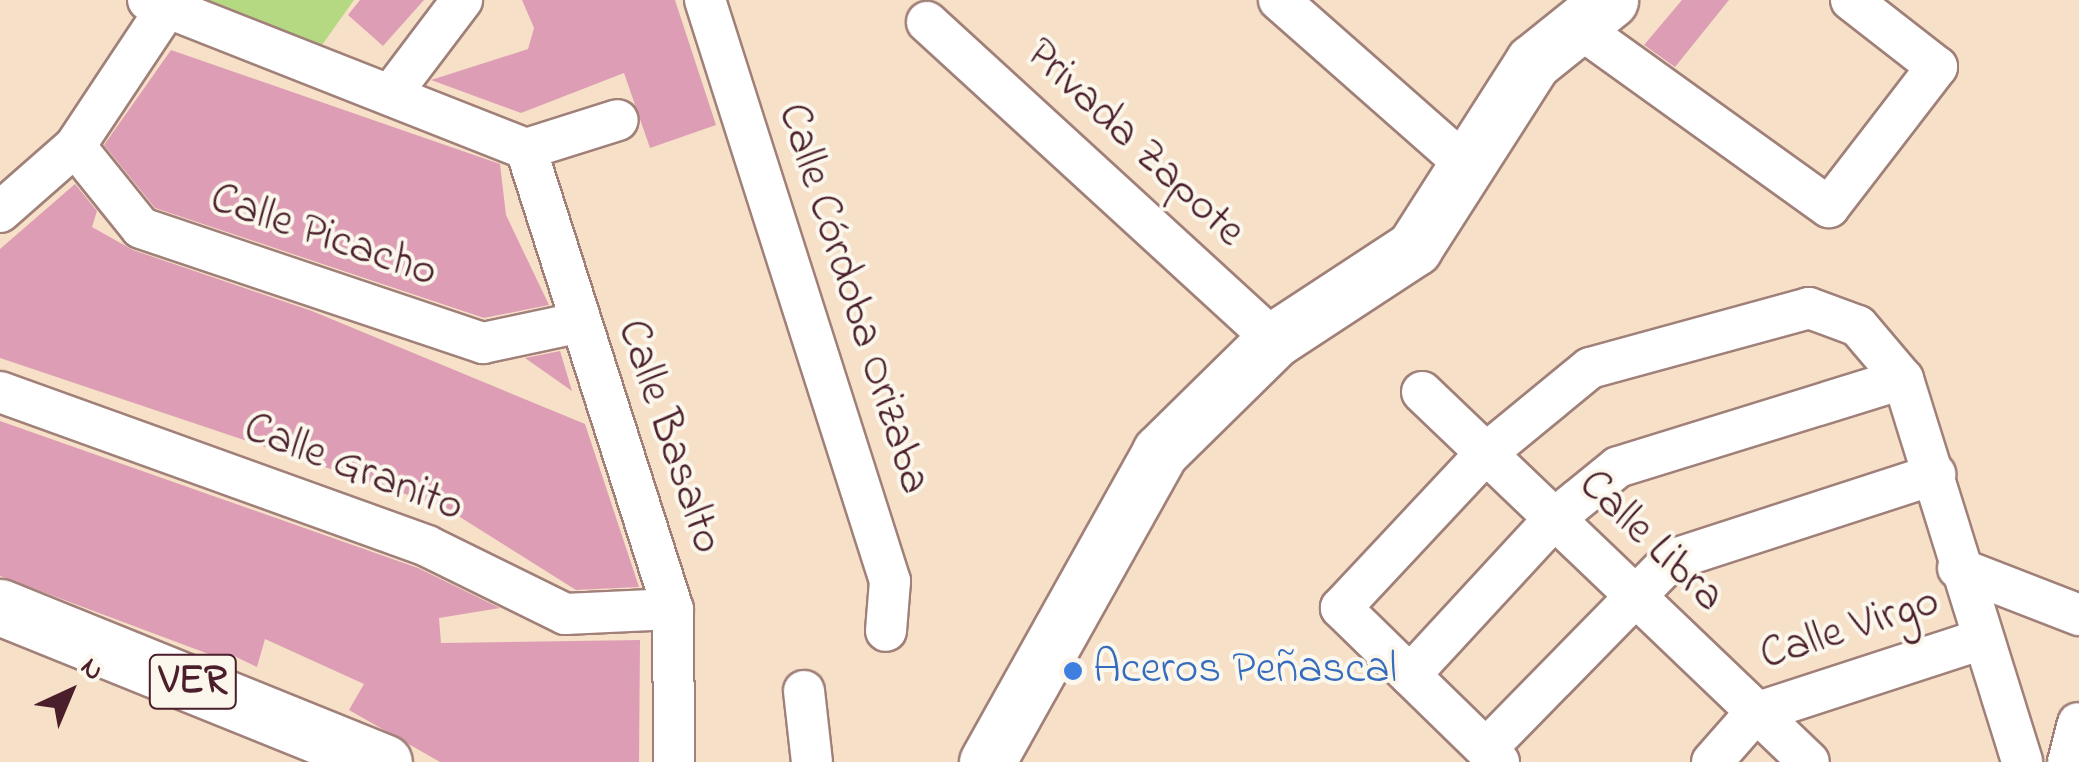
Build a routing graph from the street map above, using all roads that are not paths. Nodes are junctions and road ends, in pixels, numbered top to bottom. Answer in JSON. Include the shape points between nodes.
{"nodes":[{"id":1,"x":462,"y":0,"type":"edge"},
{"id":2,"x":705,"y":0,"type":"edge"},
{"id":3,"x":1279,"y":0,"type":"edge"},
{"id":4,"x":1851,"y":0,"type":"edge"},
{"id":5,"x":156,"y":6,"type":"edge"},
{"id":6,"x":1583,"y":8,"type":"edge"},
{"id":7,"x":928,"y":22,"type":"dead end"},
{"id":8,"x":391,"y":94,"type":"junction"},
{"id":9,"x":618,"y":120,"type":"dead end"},
{"id":10,"x":75,"y":146,"type":"junction"},
{"id":11,"x":526,"y":149,"type":"junction"},
{"id":12,"x":1464,"y":162,"type":"junction"},
{"id":13,"x":0,"y":212,"type":"edge"},
{"id":14,"x":577,"y":323,"type":"junction"},
{"id":15,"x":1274,"y":340,"type":"junction"},
{"id":16,"x":1903,"y":379,"type":"junction"},
{"id":17,"x":0,"y":392,"type":"edge"},
{"id":18,"x":1422,"y":392,"type":"dead end"},
{"id":19,"x":1484,"y":455,"type":"junction"},
{"id":20,"x":1935,"y":474,"type":"junction"},
{"id":21,"x":1554,"y":519,"type":"junction"},
{"id":22,"x":1958,"y":568,"type":"junction"},
{"id":23,"x":1632,"y":592,"type":"junction"},
{"id":24,"x":0,"y":607,"type":"edge"},
{"id":25,"x":673,"y":609,"type":"junction"},
{"id":26,"x":2079,"y":616,"type":"edge"},
{"id":27,"x":886,"y":631,"type":"dead end"},
{"id":28,"x":1980,"y":640,"type":"junction"},
{"id":29,"x":0,"y":646,"type":"edge"},
{"id":30,"x":1410,"y":675,"type":"junction"},
{"id":31,"x":804,"y":691,"type":"dead end"},
{"id":32,"x":1754,"y":713,"type":"junction"},
{"id":33,"x":2078,"y":723,"type":"edge"},
{"id":34,"x":305,"y":754,"type":"edge"},
{"id":35,"x":1493,"y":756,"type":"edge"},
{"id":36,"x":384,"y":762,"type":"edge"},
{"id":37,"x":674,"y":762,"type":"edge"},
{"id":38,"x":812,"y":762,"type":"edge"},
{"id":39,"x":987,"y":762,"type":"edge"},
{"id":40,"x":1712,"y":762,"type":"edge"},
{"id":41,"x":1809,"y":762,"type":"edge"},
{"id":42,"x":2022,"y":762,"type":"edge"},
{"id":43,"x":2068,"y":762,"type":"edge"}],
"edges":[{"from":1,"to":8,"type":"street"},
{"from":2,"to":27,"type":"street","name":"Calle Córdoba Orizaba","via":[[890,581]]},
{"from":3,"to":12,"type":"street"},
{"from":4,"to":6,"type":"street","via":[[1937,67],[1829,207]]},
{"from":5,"to":8,"type":"street"},
{"from":5,"to":10,"type":"street"},
{"from":6,"to":12,"type":"main road","via":[[1533,62]]},
{"from":7,"to":15,"type":"street","name":"Privada Zapote"},
{"from":8,"to":11,"type":"street"},
{"from":9,"to":11,"type":"street"},
{"from":10,"to":13,"type":"street"},
{"from":10,"to":14,"type":"street","name":"Calle Picacho","via":[[141,228],[484,343]]},
{"from":11,"to":14,"type":"street","name":"Calle Basalto"},
{"from":12,"to":15,"type":"main road","via":[[1414,248]]},
{"from":14,"to":25,"type":"street","name":"Calle Basalto"},
{"from":15,"to":39,"type":"main road","via":[[1160,452]]},
{"from":16,"to":19,"type":"street","via":[[1858,326],[1808,308],[1590,368]]},
{"from":16,"to":20,"type":"street"},
{"from":16,"to":21,"type":"street","via":[[1662,448],[1618,467]]},
{"from":17,"to":25,"type":"street","name":"Calle Granito","via":[[428,546],[565,614]]},
{"from":18,"to":19,"type":"street","name":"Calle Libra"},
{"from":19,"to":21,"type":"street","name":"Calle Libra"},
{"from":19,"to":30,"type":"street","via":[[1341,608]]},
{"from":20,"to":22,"type":"street"},
{"from":20,"to":23,"type":"street","via":[[1708,542]]},
{"from":21,"to":23,"type":"street","name":"Calle Libra"},
{"from":21,"to":30,"type":"street"},
{"from":22,"to":26,"type":"street"},
{"from":22,"to":28,"type":"street"},
{"from":23,"to":32,"type":"street","name":"Calle Libra"},
{"from":23,"to":35,"type":"street"},
{"from":24,"to":34,"type":"main road","number":"VER"},
{"from":25,"to":37,"type":"street","name":"Calle Basalto"},
{"from":28,"to":32,"type":"street","name":"Calle Virgo"},
{"from":28,"to":42,"type":"street"},
{"from":29,"to":34,"type":"main road","number":"VER"},
{"from":30,"to":35,"type":"street"},
{"from":31,"to":38,"type":"street"},
{"from":32,"to":40,"type":"street","name":"Calle Virgo"},
{"from":32,"to":41,"type":"street","name":"Calle Libra"},
{"from":33,"to":43,"type":"street"},
{"from":34,"to":36,"type":"main road","number":"VER"}]}
